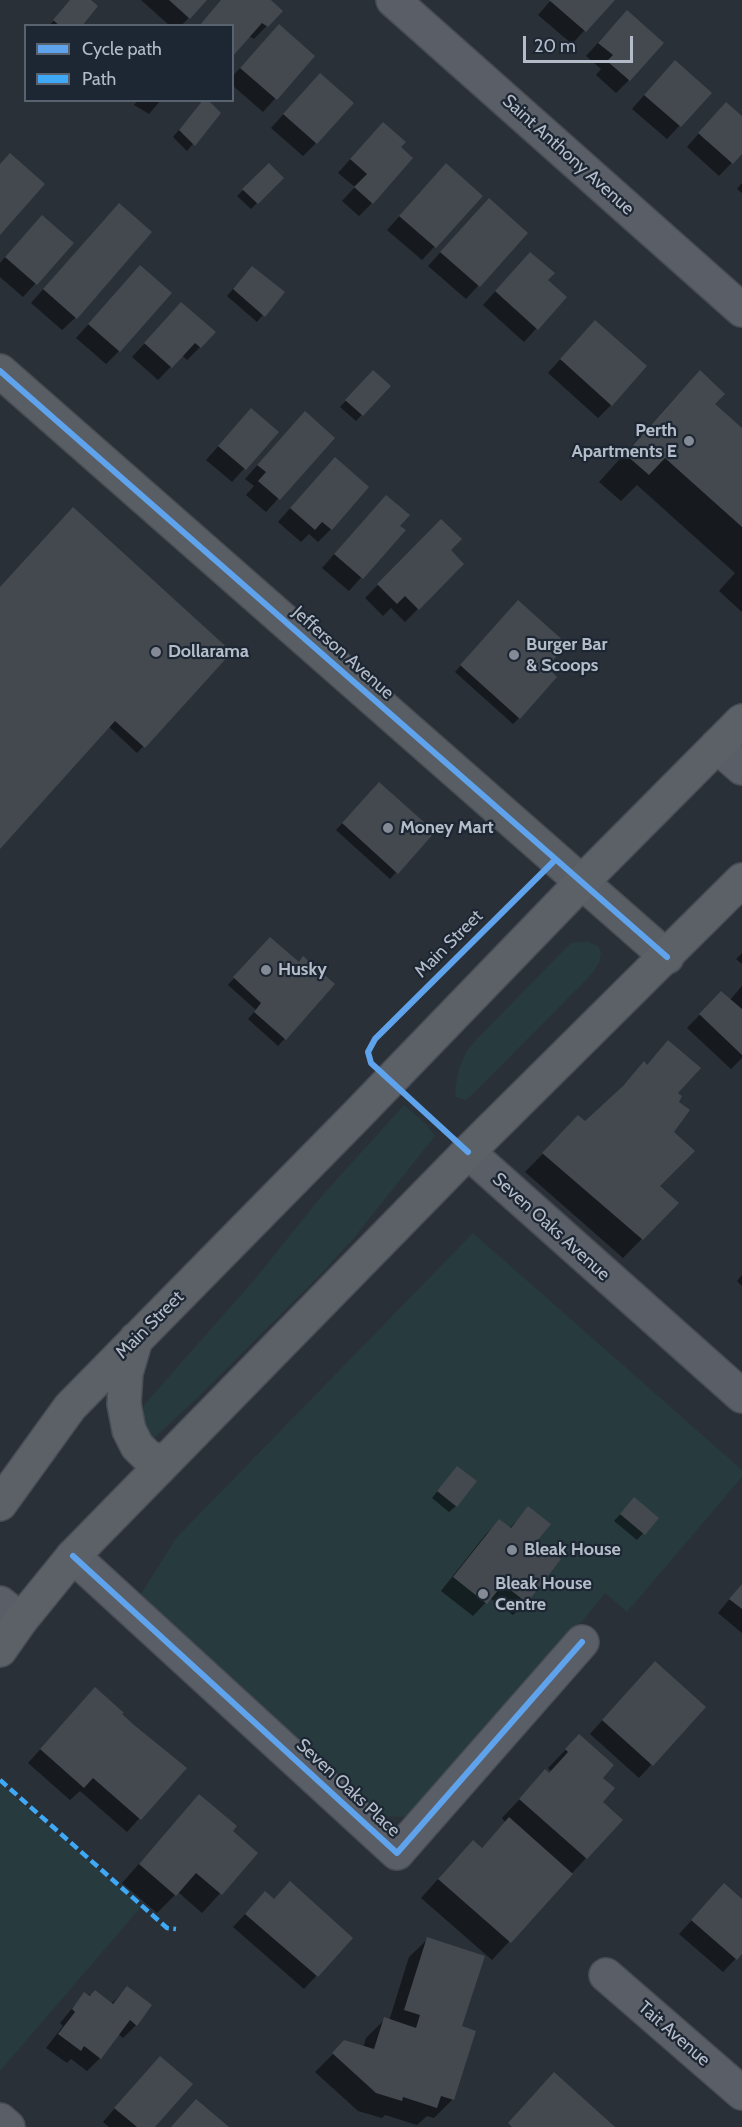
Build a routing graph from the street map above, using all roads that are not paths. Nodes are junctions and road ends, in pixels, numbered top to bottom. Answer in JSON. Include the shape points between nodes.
{"nodes":[{"id":1,"x":393,"y":0,"type":"edge"},
{"id":2,"x":742,"y":310,"type":"edge"},
{"id":3,"x":0,"y":371,"type":"edge"},
{"id":4,"x":742,"y":721,"type":"edge"},
{"id":5,"x":717,"y":746,"type":"junction"},
{"id":6,"x":742,"y":768,"type":"edge"},
{"id":7,"x":742,"y":880,"type":"edge"},
{"id":8,"x":581,"y":883,"type":"junction"},
{"id":9,"x":667,"y":957,"type":"junction"},
{"id":10,"x":468,"y":1152,"type":"junction"},
{"id":11,"x":136,"y":1339,"type":"junction"},
{"id":12,"x":742,"y":1396,"type":"edge"},
{"id":13,"x":165,"y":1462,"type":"junction"},
{"id":14,"x":0,"y":1504,"type":"edge"},
{"id":15,"x":73,"y":1556,"type":"junction"},
{"id":16,"x":10,"y":1612,"type":"edge"},
{"id":17,"x":582,"y":1642,"type":"dead end"},
{"id":18,"x":0,"y":1650,"type":"edge"},
{"id":19,"x":606,"y":1975,"type":"dead end"},
{"id":20,"x":742,"y":2093,"type":"edge"},
{"id":21,"x":0,"y":2120,"type":"edge"},
{"id":22,"x":8,"y":2127,"type":"edge"}],
"edges":[{"from":1,"to":2,"type":"street","name":"Saint Anthony Avenue"},
{"from":3,"to":8,"type":"street","name":"Jefferson Avenue"},
{"from":4,"to":5,"type":"main road","name":"Main Street"},
{"from":5,"to":6,"type":"street"},
{"from":5,"to":8,"type":"main road","name":"Main Street"},
{"from":7,"to":9,"type":"main road"},
{"from":8,"to":9,"type":"street","name":"Jefferson Avenue"},
{"from":8,"to":11,"type":"main road","name":"Main Street"},
{"from":9,"to":10,"type":"main road"},
{"from":10,"to":12,"type":"street","name":"Seven Oaks Avenue"},
{"from":10,"to":13,"type":"main road"},
{"from":11,"to":13,"type":"main road","via":[[126,1373],[124,1404],[129,1430],[148,1457]]},
{"from":11,"to":14,"type":"main road","name":"Main Street","via":[[70,1407]]},
{"from":13,"to":15,"type":"main road"},
{"from":15,"to":16,"type":"main road"},
{"from":15,"to":17,"type":"street","name":"Seven Oaks Place","via":[[397,1853]]},
{"from":16,"to":18,"type":"main road"},
{"from":19,"to":20,"type":"street","name":"Tait Avenue"},
{"from":21,"to":22,"type":"street"}]}
